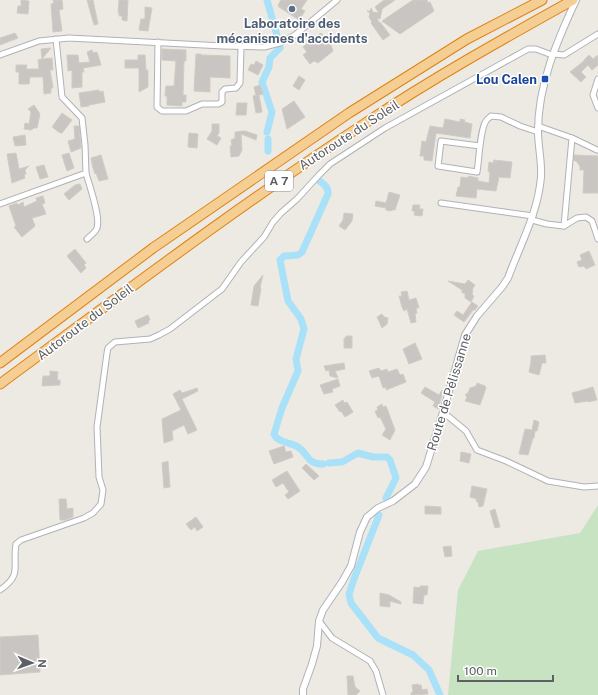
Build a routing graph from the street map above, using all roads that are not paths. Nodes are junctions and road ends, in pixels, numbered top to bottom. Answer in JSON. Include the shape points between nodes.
{"nodes":[{"id":1,"x":337,"y":0,"type":"edge"},
{"id":2,"x":542,"y":0,"type":"edge"},
{"id":3,"x":573,"y":0,"type":"edge"},
{"id":4,"x":576,"y":0,"type":"edge"},
{"id":5,"x":598,"y":34,"type":"edge"},
{"id":6,"x":56,"y":39,"type":"junction"},
{"id":7,"x":158,"y":42,"type":"junction"},
{"id":8,"x":241,"y":47,"type":"junction"},
{"id":9,"x":553,"y":54,"type":"junction"},
{"id":10,"x":0,"y":55,"type":"edge"},
{"id":11,"x":598,"y":79,"type":"edge"},
{"id":12,"x":598,"y":108,"type":"edge"},
{"id":13,"x":538,"y":129,"type":"junction"},
{"id":14,"x":572,"y":138,"type":"junction"},
{"id":15,"x":480,"y":146,"type":"junction"},
{"id":16,"x":598,"y":150,"type":"edge"},
{"id":17,"x":86,"y":173,"type":"junction"},
{"id":18,"x":441,"y":203,"type":"dead end"},
{"id":19,"x":0,"y":204,"type":"edge"},
{"id":20,"x":533,"y":218,"type":"junction"},
{"id":21,"x":564,"y":226,"type":"junction"},
{"id":22,"x":598,"y":239,"type":"edge"},
{"id":23,"x":87,"y":240,"type":"dead end"},
{"id":24,"x":0,"y":363,"type":"edge"},
{"id":25,"x":0,"y":384,"type":"edge"},
{"id":26,"x":443,"y":412,"type":"junction"},
{"id":27,"x":598,"y":486,"type":"edge"},
{"id":28,"x":0,"y":590,"type":"edge"},
{"id":29,"x":319,"y":621,"type":"junction"},
{"id":30,"x":303,"y":695,"type":"edge"},
{"id":31,"x":383,"y":695,"type":"edge"}],
"edges":[{"from":1,"to":8,"type":"street","via":[[280,43],[264,47]]},
{"from":2,"to":24,"type":"highway","name":"Autoroute du Soleil","number":"A 7","via":[[467,39],[349,113],[153,248]]},
{"from":3,"to":25,"type":"highway","name":"Autoroute du Soleil","number":"A 7","via":[[485,49],[361,125],[170,258]]},
{"from":4,"to":9,"type":"street","name":"Route de Pélissanne"},
{"from":5,"to":9,"type":"street","via":[[564,55]]},
{"from":6,"to":7,"type":"street"},
{"from":6,"to":10,"type":"street","via":[[39,41]]},
{"from":6,"to":17,"type":"street","via":[[62,97],[82,118]]},
{"from":7,"to":8,"type":"street"},
{"from":7,"to":8,"type":"street","via":[[157,107],[162,111],[186,111],[202,104],[222,102],[222,92],[225,89],[236,88],[240,83]]},
{"from":9,"to":13,"type":"street","name":"Route de Pélissanne","via":[[542,94]]},
{"from":9,"to":28,"type":"street","via":[[528,49],[362,143],[318,174],[273,222],[222,289],[159,335],[150,339],[111,344],[106,353],[97,427],[99,477],[103,490],[101,504],[93,514],[16,544],[15,573],[8,584]]},
{"from":11,"to":12,"type":"street","via":[[593,95]]},
{"from":13,"to":14,"type":"street"},
{"from":13,"to":15,"type":"street","via":[[491,116],[482,130]]},
{"from":13,"to":20,"type":"street","name":"Route de Pélissanne","via":[[541,176]]},
{"from":14,"to":16,"type":"street"},
{"from":14,"to":21,"type":"street"},
{"from":15,"to":15,"type":"street","via":[[441,141],[438,166],[477,172]]},
{"from":17,"to":19,"type":"street"},
{"from":17,"to":23,"type":"street","via":[[98,220],[97,229]]},
{"from":18,"to":20,"type":"street"},
{"from":20,"to":21,"type":"street","via":[[547,224]]},
{"from":20,"to":26,"type":"street","name":"Route de Pélissanne","via":[[508,278],[465,335]]},
{"from":21,"to":22,"type":"street","via":[[577,218],[586,217],[592,221]]},
{"from":26,"to":27,"type":"street","via":[[466,432],[477,450],[548,481],[584,487]]},
{"from":26,"to":29,"type":"street","name":"Route de Pélissanne","via":[[426,467],[416,484],[367,517],[360,532],[352,566],[323,610]]},
{"from":29,"to":30,"type":"street","name":"Route de Pélissanne","via":[[317,646]]},
{"from":29,"to":31,"type":"street","via":[[332,638],[370,661],[376,670]]}]}
